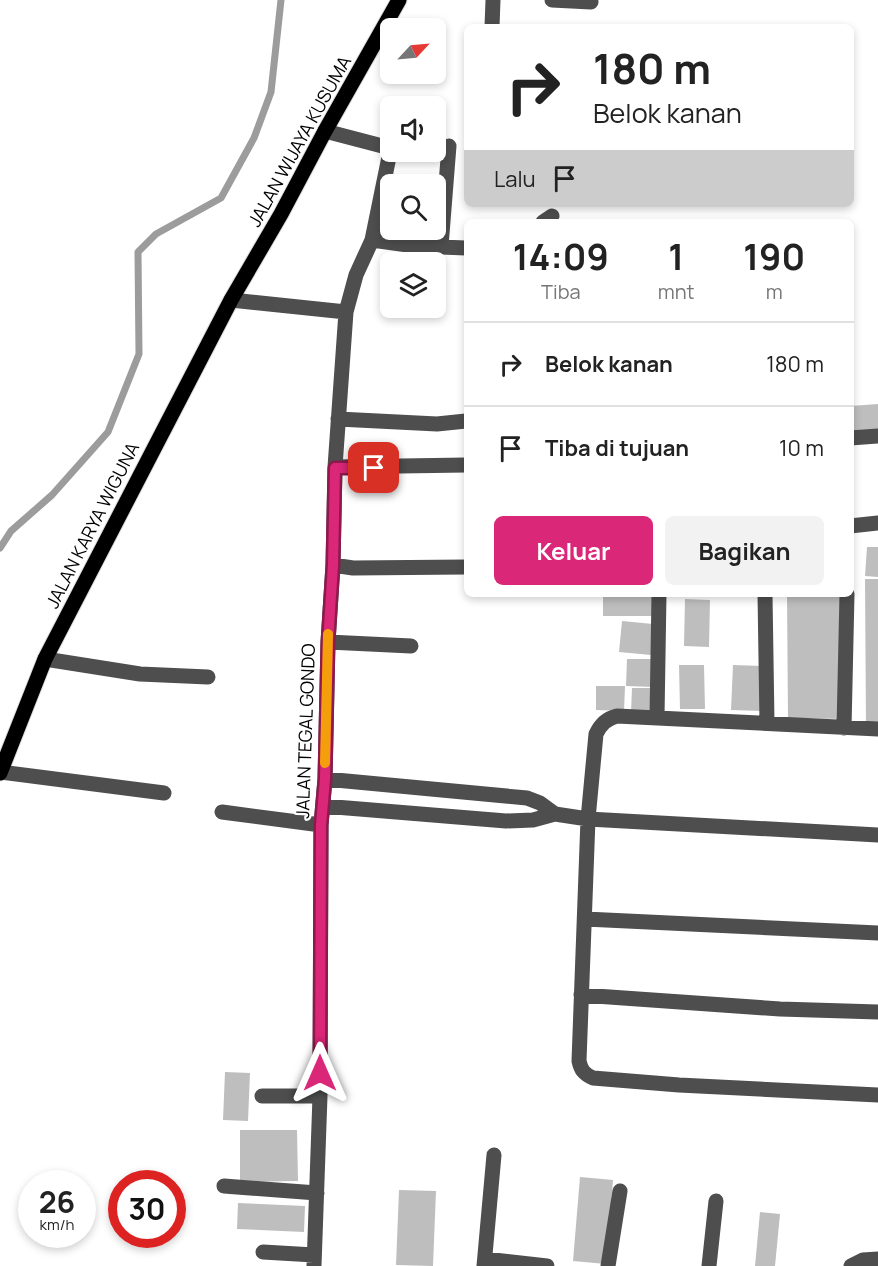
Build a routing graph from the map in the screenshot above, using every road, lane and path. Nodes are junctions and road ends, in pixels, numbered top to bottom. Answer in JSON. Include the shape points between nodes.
{"nodes":[{"id":1,"x":399,"y":0,"type":"edge"},
{"id":2,"x":493,"y":0,"type":"edge"},
{"id":3,"x":552,"y":0,"type":"edge"},
{"id":4,"x":591,"y":2,"type":"dead end"},
{"id":5,"x":492,"y":24,"type":"edge"},
{"id":6,"x":325,"y":131,"type":"junction"},
{"id":7,"x":380,"y":147,"type":"edge"},
{"id":8,"x":449,"y":147,"type":"dead end"},
{"id":9,"x":388,"y":162,"type":"edge"},
{"id":10,"x":372,"y":240,"type":"junction"},
{"id":11,"x":441,"y":246,"type":"junction"},
{"id":12,"x":464,"y":248,"type":"edge"},
{"id":13,"x":231,"y":300,"type":"junction"},
{"id":14,"x":346,"y":312,"type":"junction"},
{"id":15,"x":338,"y":419,"type":"junction"},
{"id":16,"x":464,"y":421,"type":"edge"},
{"id":17,"x":878,"y":436,"type":"edge"},
{"id":18,"x":854,"y":438,"type":"edge"},
{"id":19,"x":464,"y":465,"type":"edge"},
{"id":20,"x":335,"y":468,"type":"junction"},
{"id":21,"x":878,"y":523,"type":"edge"},
{"id":22,"x":854,"y":526,"type":"edge"},
{"id":23,"x":333,"y":565,"type":"junction"},
{"id":24,"x":464,"y":567,"type":"edge"},
{"id":25,"x":658,"y":597,"type":"edge"},
{"id":26,"x":765,"y":597,"type":"edge"},
{"id":27,"x":847,"y":597,"type":"edge"},
{"id":28,"x":328,"y":642,"type":"junction"},
{"id":29,"x":411,"y":646,"type":"dead end"},
{"id":30,"x":45,"y":658,"type":"junction"},
{"id":31,"x":208,"y":677,"type":"dead end"},
{"id":32,"x":657,"y":717,"type":"junction"},
{"id":33,"x":767,"y":723,"type":"junction"},
{"id":34,"x":844,"y":728,"type":"junction"},
{"id":35,"x":878,"y":729,"type":"edge"},
{"id":36,"x":0,"y":772,"type":"edge"},
{"id":37,"x":325,"y":779,"type":"junction"},
{"id":38,"x":164,"y":793,"type":"dead end"},
{"id":39,"x":323,"y":806,"type":"junction"},
{"id":40,"x":222,"y":812,"type":"dead end"},
{"id":41,"x":555,"y":814,"type":"junction"},
{"id":42,"x":588,"y":819,"type":"junction"},
{"id":43,"x":321,"y":825,"type":"junction"},
{"id":44,"x":878,"y":835,"type":"edge"},
{"id":45,"x":585,"y":919,"type":"junction"},
{"id":46,"x":878,"y":933,"type":"edge"},
{"id":47,"x":581,"y":995,"type":"junction"},
{"id":48,"x":878,"y":1012,"type":"edge"},
{"id":49,"x":878,"y":1095,"type":"edge"},
{"id":50,"x":262,"y":1096,"type":"dead end"},
{"id":51,"x":320,"y":1096,"type":"junction"},
{"id":52,"x":494,"y":1155,"type":"dead end"},
{"id":53,"x":224,"y":1186,"type":"dead end"},
{"id":54,"x":620,"y":1191,"type":"dead end"},
{"id":55,"x":317,"y":1193,"type":"junction"},
{"id":56,"x":716,"y":1202,"type":"dead end"},
{"id":57,"x":263,"y":1252,"type":"dead end"},
{"id":58,"x":878,"y":1259,"type":"edge"},
{"id":59,"x":314,"y":1261,"type":"edge"},
{"id":60,"x":484,"y":1263,"type":"edge"},
{"id":61,"x":547,"y":1266,"type":"edge"},
{"id":62,"x":608,"y":1266,"type":"edge"},
{"id":63,"x":709,"y":1266,"type":"edge"},
{"id":64,"x":851,"y":1266,"type":"edge"}],
"edges":[{"from":1,"to":6,"type":"main road","name":"JALAN WIJAYA KUSUMA"},
{"from":2,"to":5,"type":"street"},
{"from":3,"to":4,"type":"street"},
{"from":6,"to":7,"type":"street"},
{"from":6,"to":13,"type":"main road","name":"JALAN WIJAYA KUSUMA"},
{"from":8,"to":11,"type":"street"},
{"from":9,"to":10,"type":"street","name":"JALAN TEGAL GONDO"},
{"from":10,"to":11,"type":"street"},
{"from":10,"to":14,"type":"street","name":"JALAN TEGAL GONDO","via":[[356,275]]},
{"from":11,"to":12,"type":"street"},
{"from":13,"to":14,"type":"street"},
{"from":13,"to":30,"type":"main road","name":"JALAN KARYA WIGUNA"},
{"from":14,"to":15,"type":"street","name":"JALAN TEGAL GONDO"},
{"from":15,"to":16,"type":"street","via":[[437,424]]},
{"from":15,"to":20,"type":"street","name":"JALAN TEGAL GONDO"},
{"from":17,"to":18,"type":"street"},
{"from":19,"to":20,"type":"street"},
{"from":20,"to":23,"type":"street","name":"JALAN TEGAL GONDO"},
{"from":21,"to":22,"type":"street"},
{"from":23,"to":24,"type":"street"},
{"from":23,"to":28,"type":"street","name":"JALAN TEGAL GONDO"},
{"from":25,"to":32,"type":"street"},
{"from":26,"to":33,"type":"street"},
{"from":27,"to":34,"type":"street"},
{"from":28,"to":29,"type":"street"},
{"from":28,"to":37,"type":"street","name":"JALAN TEGAL GONDO"},
{"from":30,"to":31,"type":"street","via":[[140,674]]},
{"from":30,"to":36,"type":"main road","name":"JALAN KARYA WIGUNA"},
{"from":32,"to":33,"type":"street"},
{"from":32,"to":42,"type":"street","via":[[617,716],[599,726]]},
{"from":33,"to":34,"type":"street"},
{"from":34,"to":35,"type":"street"},
{"from":36,"to":38,"type":"street"},
{"from":37,"to":39,"type":"street","name":"JALAN TEGAL GONDO"},
{"from":37,"to":41,"type":"street","via":[[527,798]]},
{"from":39,"to":41,"type":"street","via":[[506,821]]},
{"from":39,"to":43,"type":"street","name":"JALAN TEGAL GONDO"},
{"from":40,"to":43,"type":"street"},
{"from":41,"to":42,"type":"street"},
{"from":42,"to":44,"type":"street"},
{"from":42,"to":45,"type":"street"},
{"from":43,"to":51,"type":"street","name":"JALAN TEGAL GONDO"},
{"from":45,"to":46,"type":"street"},
{"from":45,"to":47,"type":"street"},
{"from":47,"to":48,"type":"street"},
{"from":47,"to":49,"type":"street","via":[[579,1061],[580,1068],[592,1078]]},
{"from":50,"to":51,"type":"street"},
{"from":51,"to":55,"type":"street","name":"JALAN TEGAL GONDO"},
{"from":52,"to":60,"type":"street"},
{"from":53,"to":55,"type":"street"},
{"from":54,"to":62,"type":"street"},
{"from":55,"to":59,"type":"street","name":"JALAN TEGAL GONDO"},
{"from":56,"to":63,"type":"street"},
{"from":57,"to":59,"type":"street"},
{"from":58,"to":64,"type":"street"},
{"from":60,"to":61,"type":"street"}]}
